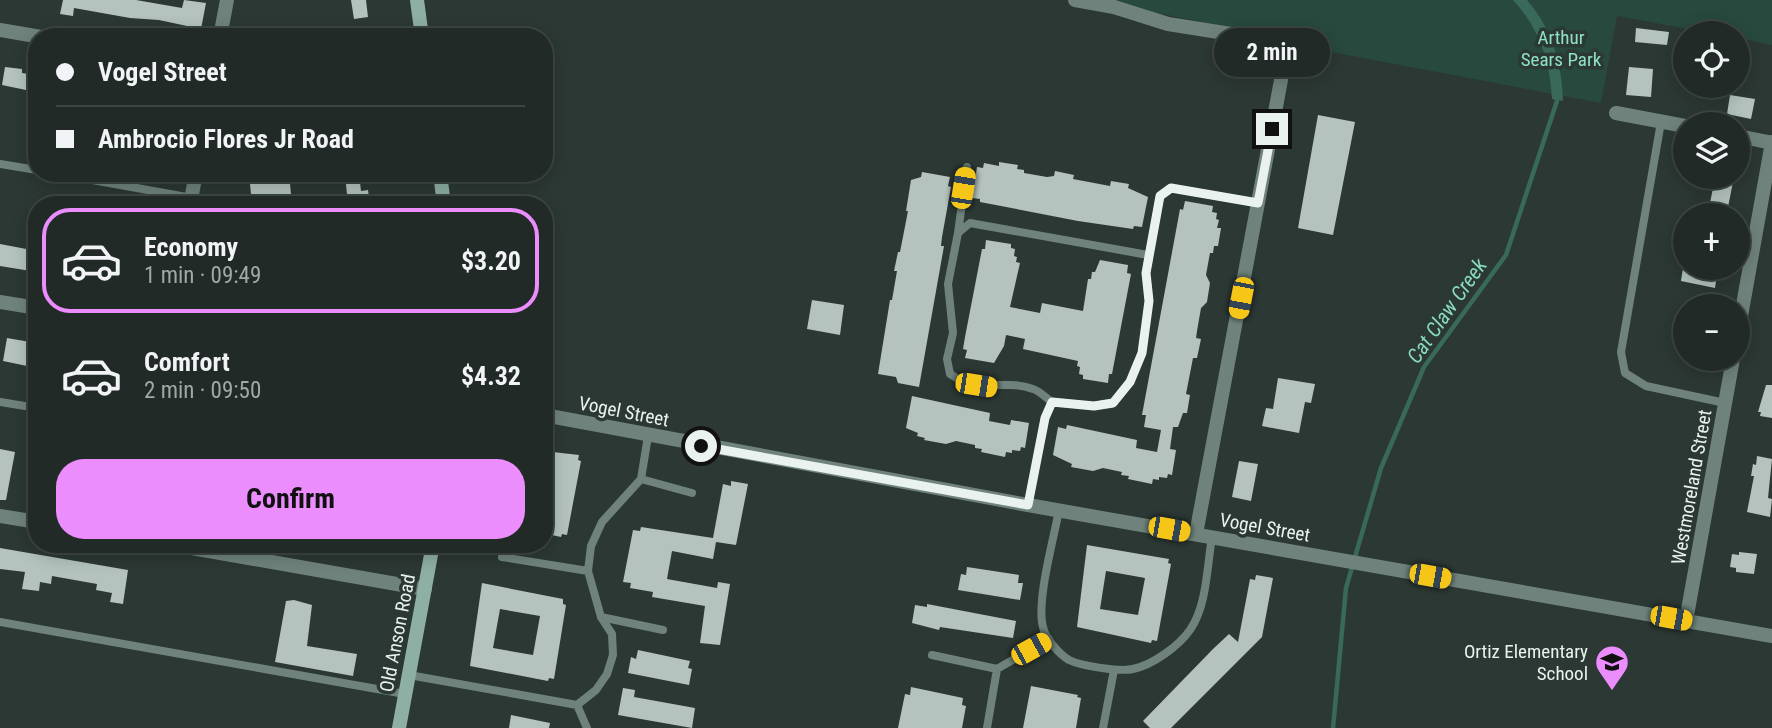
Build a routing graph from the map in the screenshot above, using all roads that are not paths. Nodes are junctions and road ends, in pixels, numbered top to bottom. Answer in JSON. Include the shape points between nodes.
{"nodes":[{"id":1,"x":227,"y":0,"type":"edge"},
{"id":2,"x":418,"y":0,"type":"edge"},
{"id":3,"x":1075,"y":0,"type":"edge"},
{"id":4,"x":222,"y":28,"type":"edge"},
{"id":5,"x":421,"y":28,"type":"edge"},
{"id":6,"x":0,"y":30,"type":"edge"},
{"id":7,"x":28,"y":35,"type":"edge"},
{"id":8,"x":1615,"y":113,"type":"dead end"},
{"id":9,"x":1661,"y":121,"type":"junction"},
{"id":10,"x":1673,"y":124,"type":"edge"},
{"id":11,"x":1750,"y":138,"type":"edge"},
{"id":12,"x":1772,"y":142,"type":"edge"},
{"id":13,"x":0,"y":164,"type":"edge"},
{"id":14,"x":967,"y":167,"type":"dead end"},
{"id":15,"x":28,"y":169,"type":"edge"},
{"id":16,"x":98,"y":182,"type":"edge"},
{"id":17,"x":167,"y":196,"type":"edge"},
{"id":18,"x":1258,"y":203,"type":"junction"},
{"id":19,"x":958,"y":233,"type":"junction"},
{"id":20,"x":1148,"y":256,"type":"junction"},
{"id":21,"x":1745,"y":294,"type":"edge"},
{"id":22,"x":0,"y":302,"type":"edge"},
{"id":23,"x":28,"y":307,"type":"edge"},
{"id":24,"x":1731,"y":371,"type":"edge"},
{"id":25,"x":0,"y":402,"type":"edge"},
{"id":26,"x":1052,"y":402,"type":"junction"},
{"id":27,"x":1725,"y":403,"type":"junction"},
{"id":28,"x":28,"y":407,"type":"edge"},
{"id":29,"x":553,"y":417,"type":"edge"},
{"id":30,"x":648,"y":436,"type":"junction"},
{"id":31,"x":641,"y":479,"type":"junction"},
{"id":32,"x":692,"y":493,"type":"dead end"},
{"id":33,"x":1028,"y":505,"type":"junction"},
{"id":34,"x":1059,"y":510,"type":"junction"},
{"id":35,"x":0,"y":516,"type":"edge"},
{"id":36,"x":28,"y":521,"type":"edge"},
{"id":37,"x":1196,"y":534,"type":"junction"},
{"id":38,"x":1212,"y":537,"type":"junction"},
{"id":39,"x":220,"y":553,"type":"edge"},
{"id":40,"x":431,"y":553,"type":"edge"},
{"id":41,"x":502,"y":557,"type":"dead end"},
{"id":42,"x":588,"y":571,"type":"junction"},
{"id":43,"x":425,"y":589,"type":"junction"},
{"id":44,"x":601,"y":617,"type":"junction"},
{"id":45,"x":1686,"y":621,"type":"junction"},
{"id":46,"x":0,"y":622,"type":"edge"},
{"id":47,"x":663,"y":630,"type":"dead end"},
{"id":48,"x":1772,"y":636,"type":"edge"},
{"id":49,"x":1049,"y":639,"type":"junction"},
{"id":50,"x":932,"y":655,"type":"dead end"},
{"id":51,"x":997,"y":668,"type":"junction"},
{"id":52,"x":1114,"y":670,"type":"junction"},
{"id":53,"x":409,"y":675,"type":"junction"},
{"id":54,"x":405,"y":694,"type":"junction"},
{"id":55,"x":577,"y":705,"type":"junction"},
{"id":56,"x":399,"y":728,"type":"edge"},
{"id":57,"x":587,"y":728,"type":"edge"},
{"id":58,"x":987,"y":728,"type":"edge"},
{"id":59,"x":1103,"y":728,"type":"edge"}],
"edges":[{"from":1,"to":4,"type":"street"},
{"from":2,"to":5,"type":"main road"},
{"from":3,"to":18,"type":"street","via":[[1269,43],[1279,52],[1281,80]]},
{"from":6,"to":7,"type":"street"},
{"from":8,"to":9,"type":"street"},
{"from":9,"to":10,"type":"street"},
{"from":9,"to":27,"type":"lane","via":[[1621,352],[1625,373],[1646,386]]},
{"from":11,"to":12,"type":"street"},
{"from":12,"to":21,"type":"street"},
{"from":13,"to":15,"type":"lane"},
{"from":14,"to":19,"type":"lane"},
{"from":16,"to":17,"type":"lane"},
{"from":18,"to":20,"type":"lane","via":[[1171,188],[1160,196]]},
{"from":18,"to":37,"type":"street"},
{"from":19,"to":20,"type":"lane","via":[[970,223]]},
{"from":19,"to":26,"type":"lane","via":[[948,284],[953,333],[947,359],[950,374],[961,382],[1034,389]]},
{"from":20,"to":26,"type":"lane","via":[[1149,301],[1142,353],[1130,382],[1113,403]]},
{"from":22,"to":23,"type":"street"},
{"from":24,"to":27,"type":"street","name":"Westmoreland Street"},
{"from":25,"to":28,"type":"lane"},
{"from":26,"to":33,"type":"lane"},
{"from":27,"to":45,"type":"street","name":"Westmoreland Street"},
{"from":29,"to":30,"type":"street","name":"Vogel Street"},
{"from":30,"to":31,"type":"lane"},
{"from":30,"to":33,"type":"street","name":"Vogel Street"},
{"from":31,"to":32,"type":"lane"},
{"from":31,"to":42,"type":"lane","via":[[603,522],[591,546]]},
{"from":33,"to":34,"type":"street","name":"Vogel Street"},
{"from":34,"to":37,"type":"street","name":"Vogel Street"},
{"from":34,"to":49,"type":"lane","via":[[1042,614]]},
{"from":35,"to":36,"type":"street"},
{"from":37,"to":38,"type":"street","name":"Vogel Street"},
{"from":38,"to":45,"type":"street","name":"Vogel Street"},
{"from":38,"to":52,"type":"lane","via":[[1202,601],[1190,630],[1150,663]]},
{"from":39,"to":43,"type":"street"},
{"from":40,"to":43,"type":"main road","name":"Old Anson Road"},
{"from":41,"to":42,"type":"lane"},
{"from":42,"to":44,"type":"lane"},
{"from":43,"to":53,"type":"main road","name":"Old Anson Road"},
{"from":44,"to":47,"type":"lane"},
{"from":44,"to":55,"type":"lane","via":[[612,634],[613,654],[596,690]]},
{"from":45,"to":48,"type":"street","name":"Vogel Street"},
{"from":46,"to":54,"type":"lane"},
{"from":49,"to":51,"type":"lane"},
{"from":49,"to":52,"type":"lane","via":[[1070,660]]},
{"from":50,"to":51,"type":"lane"},
{"from":51,"to":58,"type":"lane"},
{"from":52,"to":59,"type":"lane"},
{"from":53,"to":54,"type":"main road","name":"Old Anson Road"},
{"from":53,"to":55,"type":"lane"},
{"from":54,"to":56,"type":"main road","name":"Old Anson Road"},
{"from":55,"to":57,"type":"lane"}]}
